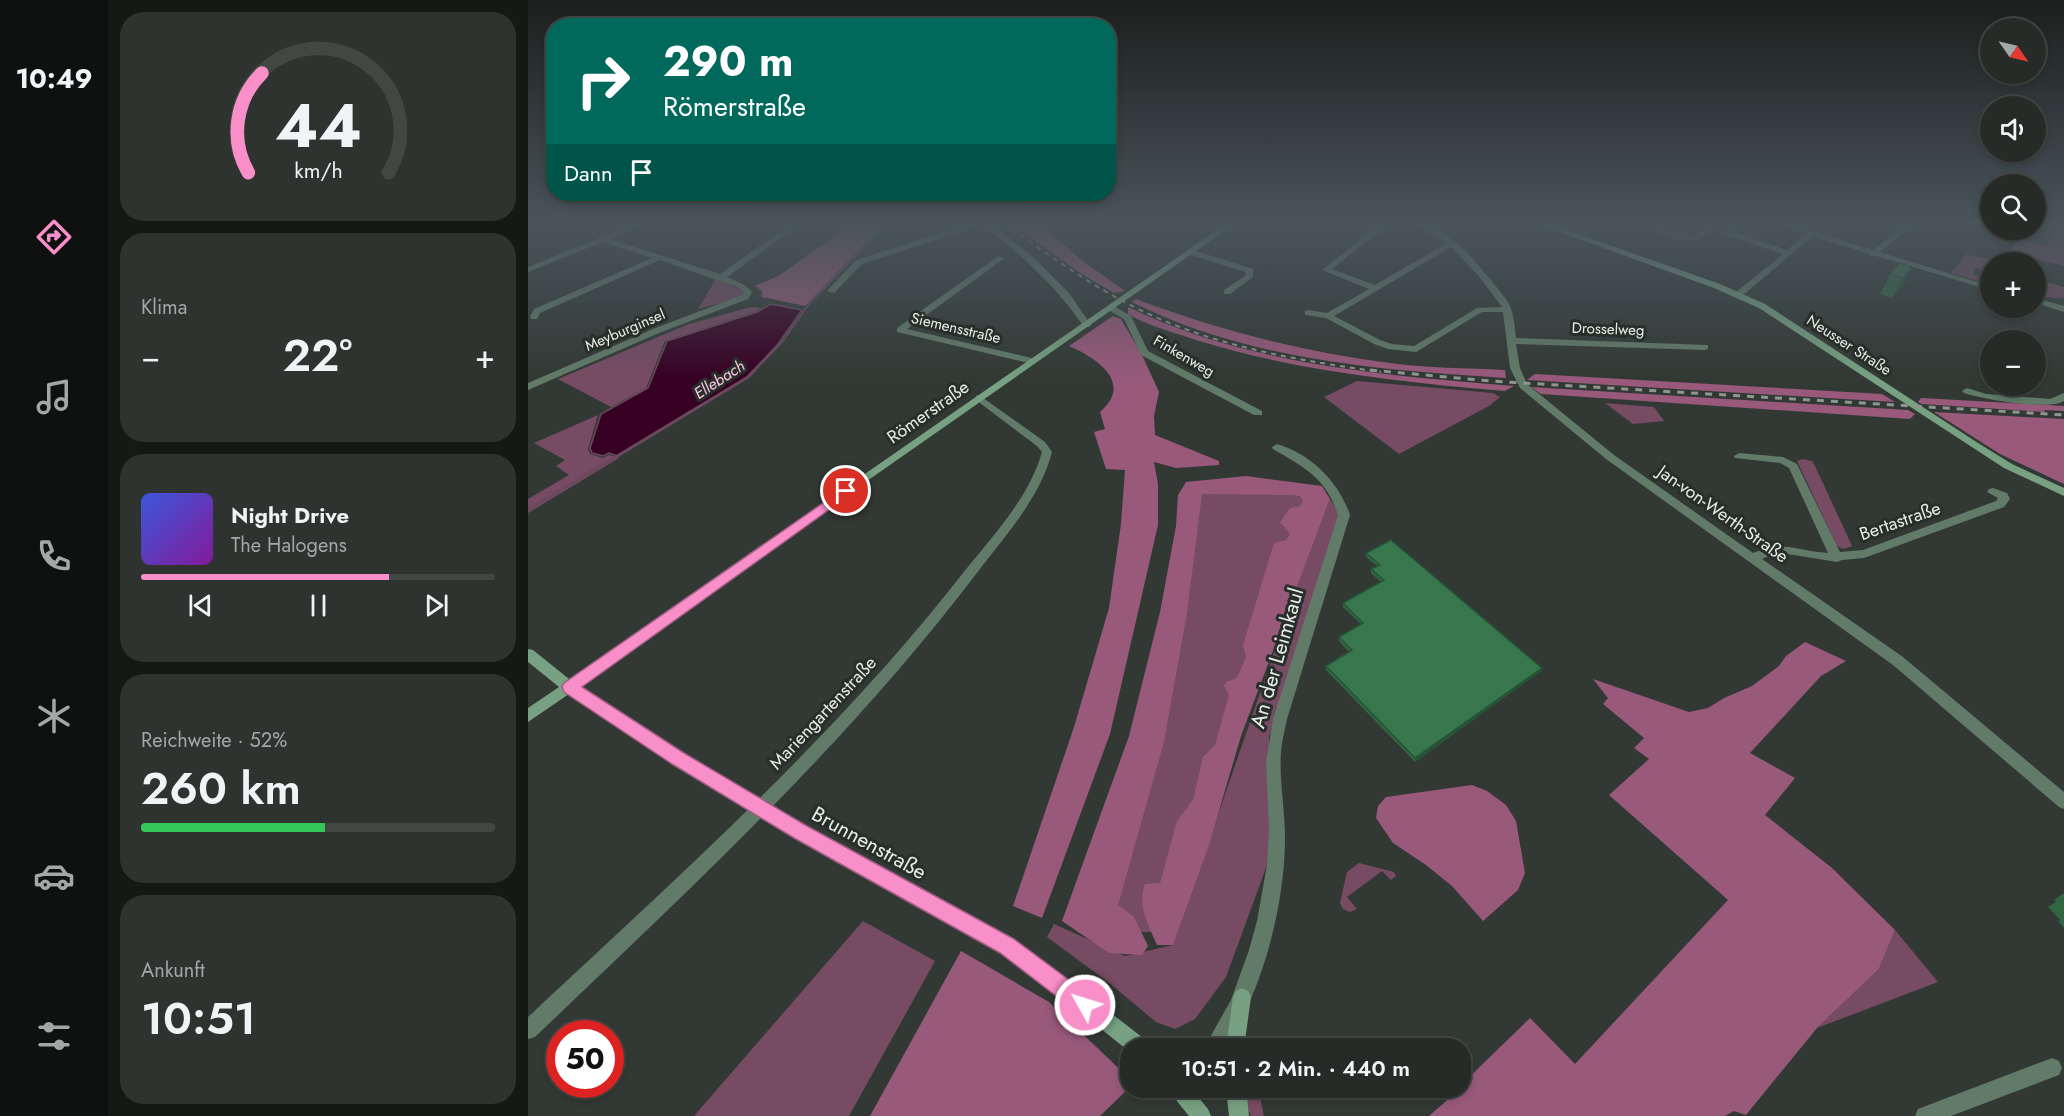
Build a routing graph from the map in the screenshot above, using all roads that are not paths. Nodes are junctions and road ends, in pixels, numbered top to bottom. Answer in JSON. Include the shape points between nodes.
{"nodes":[{"id":1,"x":619,"y":275,"type":"edge"},
{"id":2,"x":715,"y":275,"type":"edge"},
{"id":3,"x":724,"y":275,"type":"edge"},
{"id":4,"x":847,"y":275,"type":"edge"},
{"id":5,"x":974,"y":275,"type":"edge"},
{"id":6,"x":1049,"y":275,"type":"edge"},
{"id":7,"x":1158,"y":275,"type":"edge"},
{"id":8,"x":1249,"y":275,"type":"edge"},
{"id":9,"x":1336,"y":275,"type":"edge"},
{"id":10,"x":1396,"y":275,"type":"edge"},
{"id":11,"x":1482,"y":275,"type":"edge"},
{"id":12,"x":1686,"y":275,"type":"edge"},
{"id":13,"x":1762,"y":275,"type":"edge"},
{"id":14,"x":1946,"y":275,"type":"edge"},
{"id":15,"x":721,"y":277,"type":"junction"},
{"id":16,"x":1980,"y":285,"type":"edge"},
{"id":17,"x":1375,"y":288,"type":"junction"},
{"id":18,"x":831,"y":291,"type":"dead end"},
{"id":19,"x":1227,"y":292,"type":"dead end"},
{"id":20,"x":1739,"y":294,"type":"junction"},
{"id":21,"x":2064,"y":302,"type":"edge"},
{"id":22,"x":2046,"y":304,"type":"edge"},
{"id":23,"x":2052,"y":306,"type":"junction"},
{"id":24,"x":1111,"y":308,"type":"junction"},
{"id":25,"x":1507,"y":309,"type":"junction"},
{"id":26,"x":2064,"y":309,"type":"edge"},
{"id":27,"x":1308,"y":313,"type":"dead end"},
{"id":28,"x":1328,"y":316,"type":"junction"},
{"id":29,"x":534,"y":317,"type":"dead end"},
{"id":30,"x":1087,"y":325,"type":"junction"},
{"id":31,"x":1511,"y":341,"type":"junction"},
{"id":32,"x":1705,"y":347,"type":"dead end"},
{"id":33,"x":1033,"y":362,"type":"junction"},
{"id":34,"x":528,"y":387,"type":"edge"},
{"id":35,"x":1966,"y":391,"type":"dead end"},
{"id":36,"x":2064,"y":396,"type":"edge"},
{"id":37,"x":979,"y":398,"type":"junction"},
{"id":38,"x":1258,"y":413,"type":"dead end"},
{"id":39,"x":1277,"y":447,"type":"dead end"},
{"id":40,"x":1739,"y":456,"type":"dead end"},
{"id":41,"x":1992,"y":492,"type":"dead end"},
{"id":42,"x":2064,"y":492,"type":"edge"},
{"id":43,"x":1754,"y":557,"type":"junction"},
{"id":44,"x":1837,"y":558,"type":"junction"},
{"id":45,"x":528,"y":654,"type":"edge"},
{"id":46,"x":569,"y":687,"type":"junction"},
{"id":47,"x":528,"y":716,"type":"edge"},
{"id":48,"x":2064,"y":802,"type":"edge"},
{"id":49,"x":761,"y":809,"type":"junction"},
{"id":50,"x":1242,"y":997,"type":"junction"},
{"id":51,"x":528,"y":1030,"type":"edge"},
{"id":52,"x":1127,"y":1038,"type":"edge"},
{"id":53,"x":1222,"y":1038,"type":"edge"},
{"id":54,"x":1236,"y":1038,"type":"edge"},
{"id":55,"x":2052,"y":1068,"type":"dead end"},
{"id":56,"x":1187,"y":1098,"type":"edge"},
{"id":57,"x":1237,"y":1098,"type":"edge"},
{"id":58,"x":1201,"y":1116,"type":"edge"},
{"id":59,"x":1239,"y":1116,"type":"edge"},
{"id":60,"x":1926,"y":1116,"type":"edge"}],
"edges":[{"from":1,"to":29,"type":"street","via":[[537,311]]},
{"from":2,"to":15,"type":"street"},
{"from":3,"to":15,"type":"street"},
{"from":4,"to":18,"type":"street"},
{"from":5,"to":33,"type":"street","name":"Siemensstraße","via":[[900,330]]},
{"from":6,"to":30,"type":"street"},
{"from":7,"to":24,"type":"main road","name":"Römerstraße"},
{"from":8,"to":19,"type":"street"},
{"from":9,"to":17,"type":"street"},
{"from":10,"to":17,"type":"street"},
{"from":11,"to":25,"type":"street","name":"Jan-von-Werth-Straße"},
{"from":12,"to":20,"type":"main road","name":"Neusser Straße"},
{"from":13,"to":20,"type":"street"},
{"from":14,"to":16,"type":"street"},
{"from":15,"to":34,"type":"street","name":"Meyburginsel","via":[[745,288],[745,297]]},
{"from":17,"to":28,"type":"street"},
{"from":20,"to":42,"type":"main road","name":"Neusser Straße","via":[[1974,446]]},
{"from":21,"to":23,"type":"street"},
{"from":22,"to":23,"type":"street"},
{"from":23,"to":26,"type":"street"},
{"from":24,"to":30,"type":"main road","name":"Römerstraße"},
{"from":24,"to":38,"type":"street","name":"Finkenweg","via":[[1128,318],[1144,353]]},
{"from":25,"to":28,"type":"street","via":[[1480,310],[1416,349],[1377,342]]},
{"from":25,"to":31,"type":"street","name":"Jan-von-Werth-Straße"},
{"from":27,"to":28,"type":"street"},
{"from":30,"to":33,"type":"main road","name":"Römerstraße"},
{"from":31,"to":32,"type":"street","name":"Drosselweg"},
{"from":31,"to":43,"type":"street","name":"Jan-von-Werth-Straße","via":[[1515,371],[1523,386],[1610,457]]},
{"from":33,"to":37,"type":"main road","name":"Römerstraße"},
{"from":35,"to":36,"type":"street","via":[[1984,397],[2050,402]]},
{"from":37,"to":46,"type":"main road","name":"Römerstraße"},
{"from":37,"to":49,"type":"street","name":"Mariengartenstraße","via":[[1041,444],[1047,452],[1039,475],[1003,530],[934,618]]},
{"from":39,"to":50,"type":"street","name":"An der Leimkaul","via":[[1330,483],[1340,498],[1344,515],[1280,719],[1274,750],[1277,843],[1270,898]]},
{"from":40,"to":44,"type":"street","via":[[1783,460],[1793,466]]},
{"from":41,"to":44,"type":"street","name":"Bertastraße","via":[[2003,496],[2000,504],[1883,549]]},
{"from":43,"to":44,"type":"street","name":"Bertastraße","via":[[1772,550]]},
{"from":43,"to":48,"type":"street","name":"Jan-von-Werth-Straße","via":[[1898,661]]},
{"from":45,"to":46,"type":"main road","name":"Brunnenstraße"},
{"from":46,"to":47,"type":"main road","name":"Römerstraße"},
{"from":46,"to":49,"type":"main road","name":"Brunnenstraße"},
{"from":49,"to":51,"type":"street","name":"Mariengartenstraße"},
{"from":49,"to":52,"type":"main road","name":"Brunnenstraße","via":[[1007,946]]},
{"from":50,"to":53,"type":"street","name":"An der Leimkaul"},
{"from":50,"to":54,"type":"main road"},
{"from":55,"to":60,"type":"street"},
{"from":56,"to":58,"type":"main road"},
{"from":57,"to":59,"type":"main road"}]}
